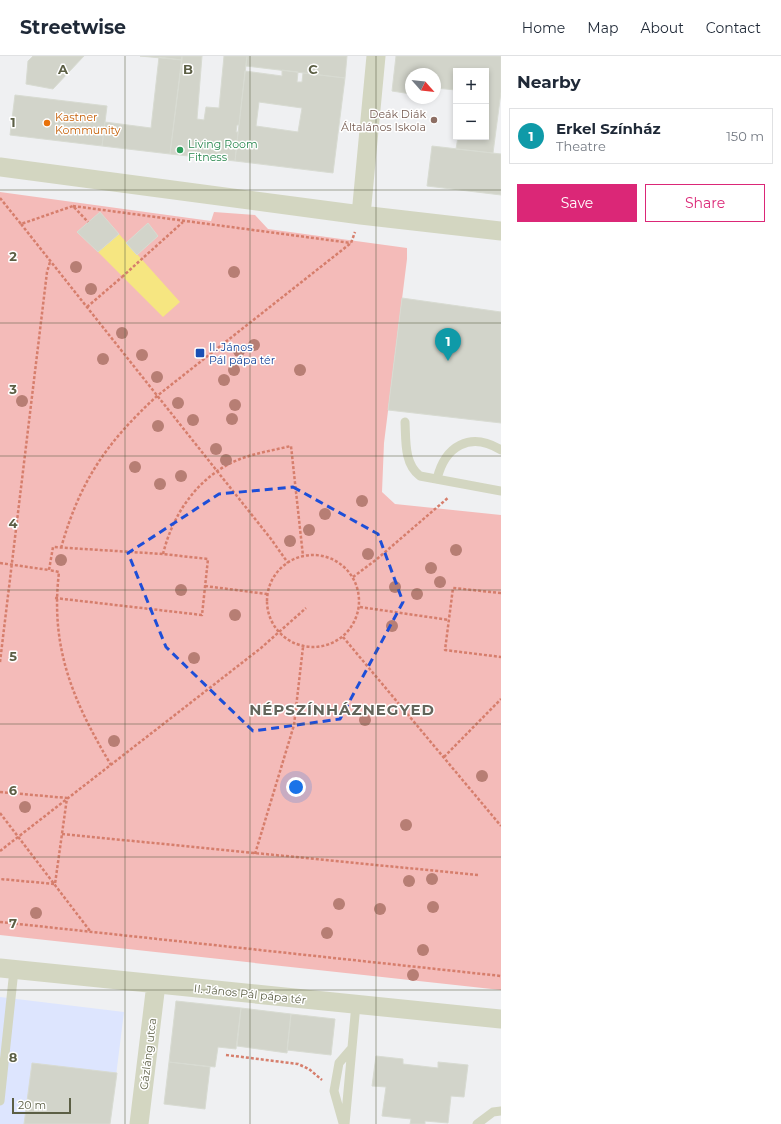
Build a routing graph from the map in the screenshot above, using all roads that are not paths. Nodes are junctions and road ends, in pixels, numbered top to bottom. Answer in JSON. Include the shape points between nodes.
{"nodes":[{"id":1,"x":376,"y":56,"type":"edge"},
{"id":2,"x":0,"y":166,"type":"edge"},
{"id":3,"x":19,"y":169,"type":"junction"},
{"id":4,"x":0,"y":180,"type":"edge"},
{"id":5,"x":360,"y":215,"type":"junction"},
{"id":6,"x":501,"y":231,"type":"edge"},
{"id":7,"x":405,"y":422,"type":"dead end"},
{"id":8,"x":501,"y":450,"type":"edge"},
{"id":9,"x":437,"y":479,"type":"junction"},
{"id":10,"x":501,"y":491,"type":"edge"},
{"id":11,"x":7,"y":969,"type":"edge"},
{"id":12,"x":156,"y":984,"type":"junction"},
{"id":13,"x":356,"y":1004,"type":"junction"},
{"id":14,"x":501,"y":1019,"type":"edge"},
{"id":15,"x":352,"y":1048,"type":"junction"},
{"id":16,"x":0,"y":1100,"type":"edge"},
{"id":17,"x":501,"y":1111,"type":"edge"},
{"id":18,"x":139,"y":1124,"type":"edge"},
{"id":19,"x":344,"y":1124,"type":"edge"},
{"id":20,"x":477,"y":1124,"type":"edge"}],
"edges":[{"from":1,"to":5,"type":"street"},
{"from":2,"to":3,"type":"street"},
{"from":3,"to":4,"type":"street"},
{"from":3,"to":5,"type":"street"},
{"from":5,"to":6,"type":"street"},
{"from":7,"to":9,"type":"lane","via":[[407,452],[413,471],[420,476]]},
{"from":8,"to":9,"type":"lane","via":[[487,443],[471,440],[456,447],[442,462]]},
{"from":9,"to":10,"type":"lane"},
{"from":11,"to":12,"type":"street","name":"II. János Pál pápa tér"},
{"from":11,"to":16,"type":"lane"},
{"from":12,"to":13,"type":"street","name":"II. János Pál pápa tér"},
{"from":12,"to":18,"type":"street","name":"Gázláng utca"},
{"from":13,"to":14,"type":"street","name":"II. János Pál pápa tér"},
{"from":13,"to":15,"type":"lane"},
{"from":15,"to":19,"type":"lane"},
{"from":15,"to":19,"type":"lane","via":[[339,1063],[334,1090]]},
{"from":17,"to":20,"type":"lane","via":[[493,1112]]}]}
